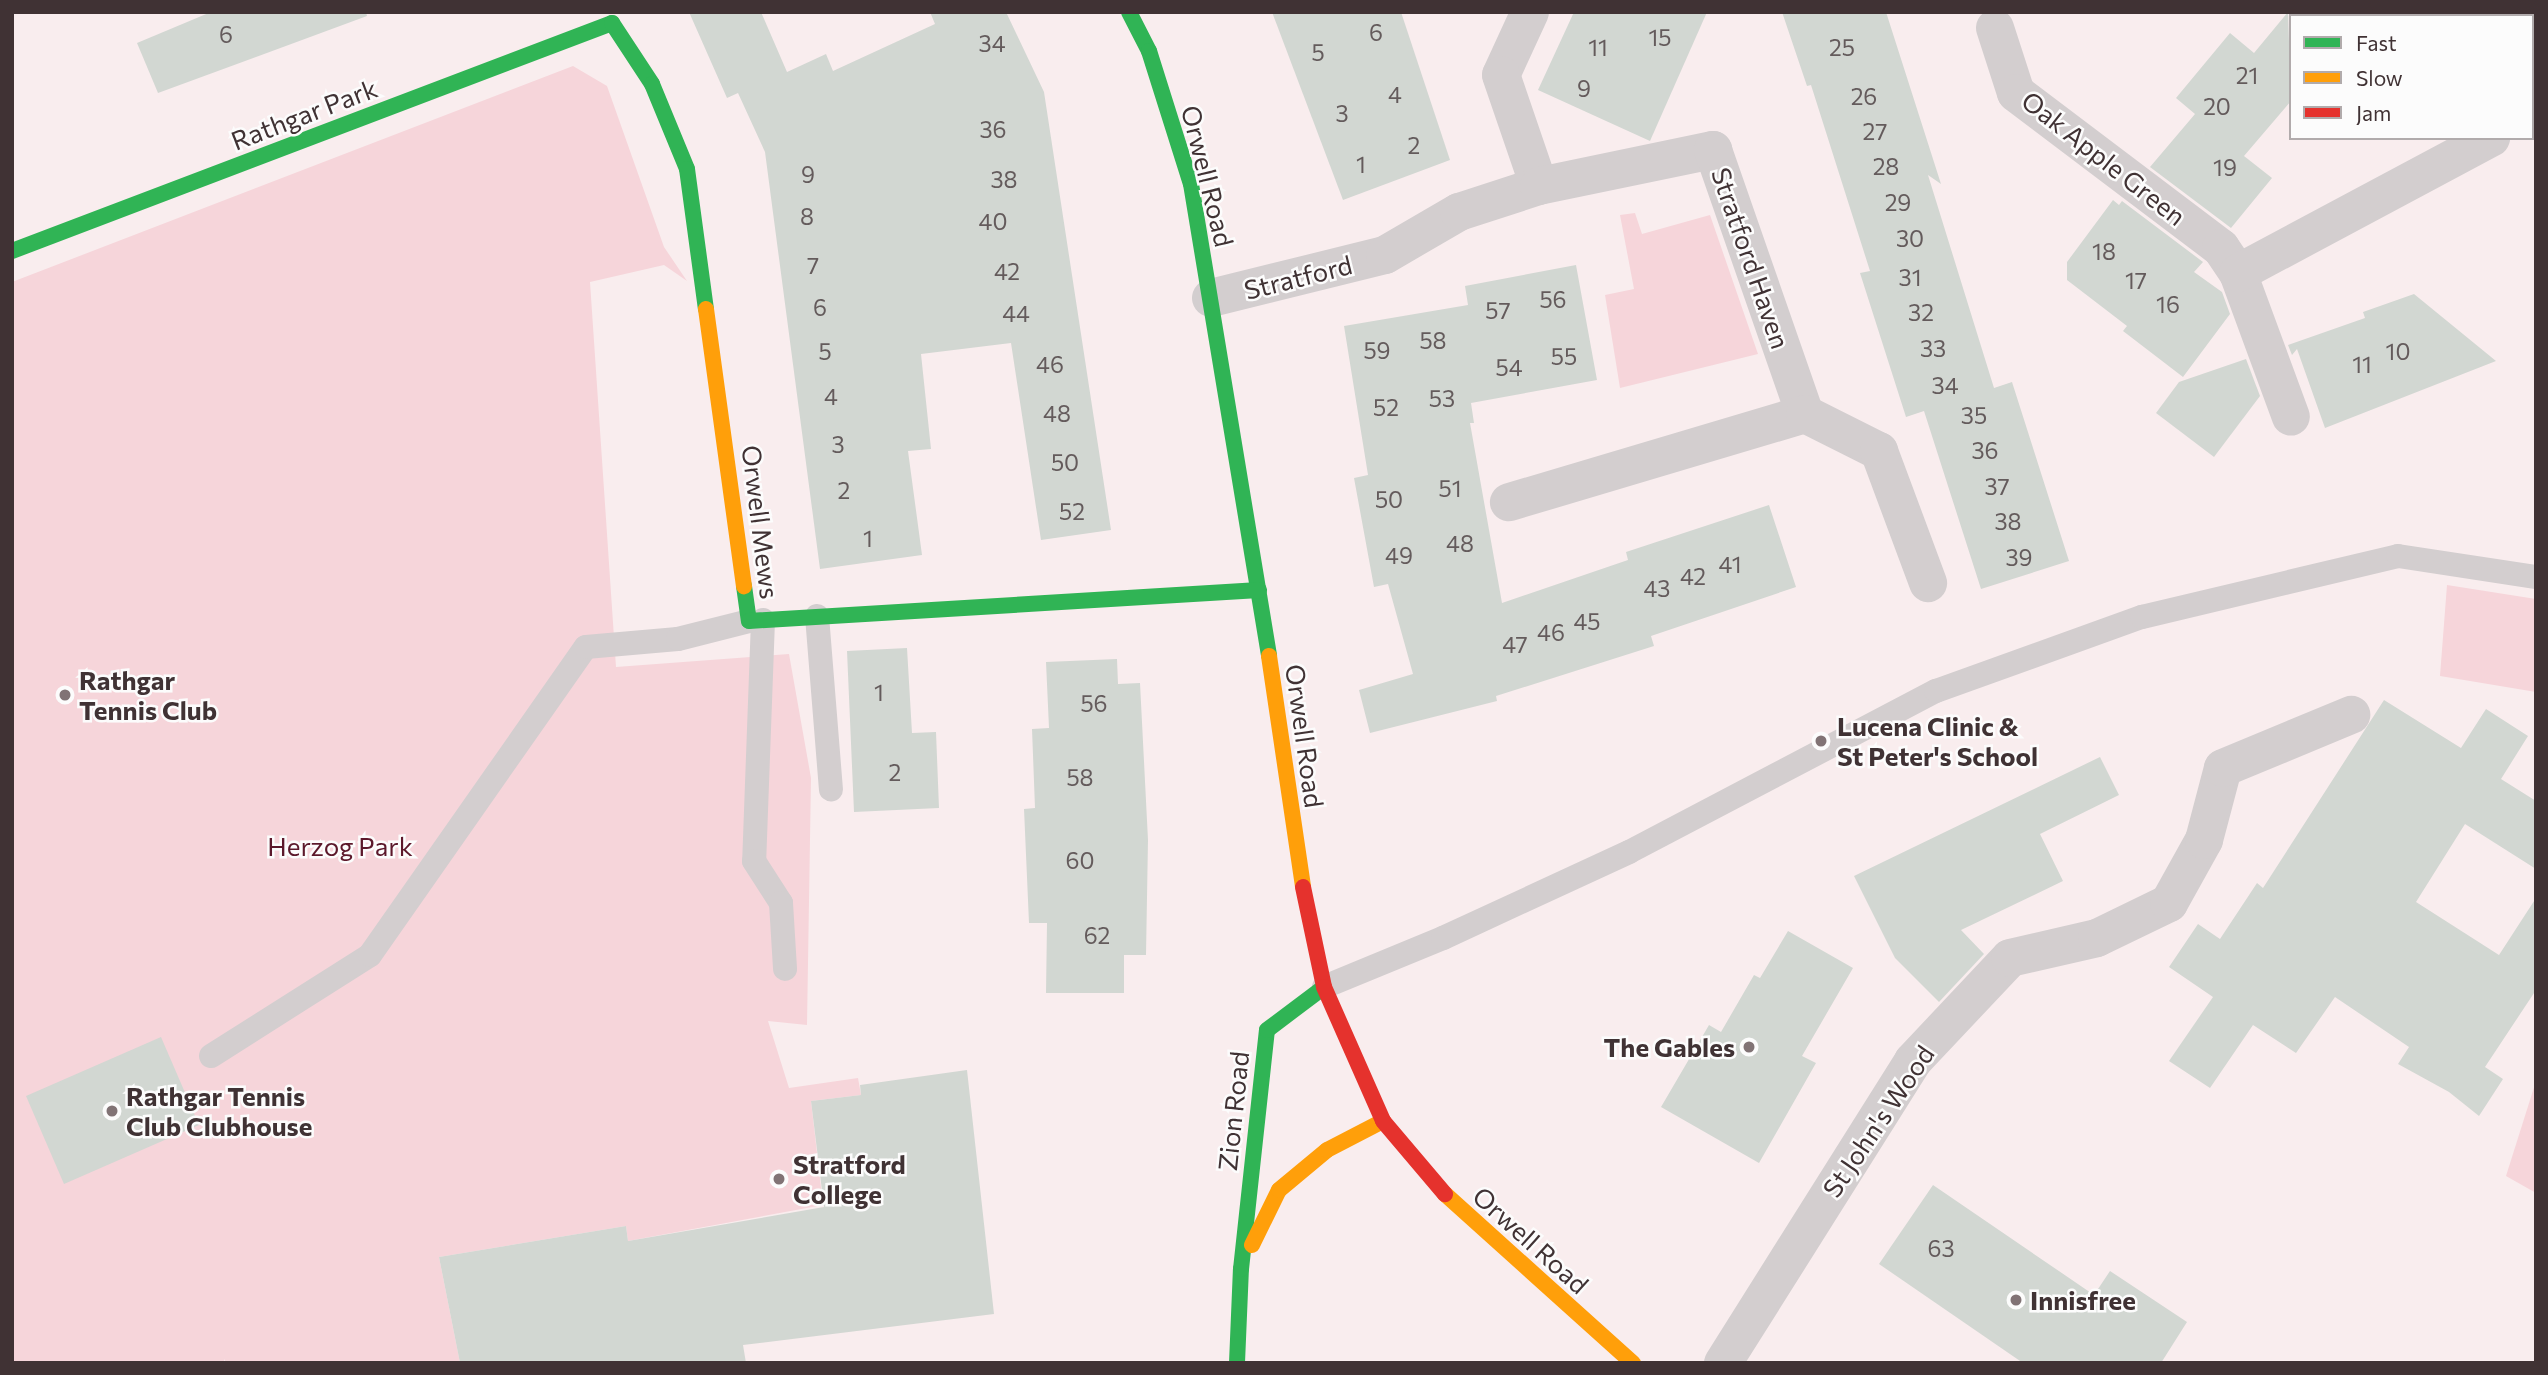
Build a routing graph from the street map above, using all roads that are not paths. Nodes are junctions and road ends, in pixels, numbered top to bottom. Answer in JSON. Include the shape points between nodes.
{"nodes":[{"id":1,"x":1129,"y":12,"type":"edge"},
{"id":2,"x":1530,"y":12,"type":"edge"},
{"id":3,"x":610,"y":18,"type":"edge"},
{"id":4,"x":1995,"y":28,"type":"dead end"},
{"id":5,"x":2487,"y":140,"type":"edge"},
{"id":6,"x":1539,"y":186,"type":"junction"},
{"id":7,"x":12,"y":251,"type":"edge"},
{"id":8,"x":1385,"y":255,"type":"joint"},
{"id":9,"x":2238,"y":273,"type":"junction"},
{"id":10,"x":1211,"y":298,"type":"junction"},
{"id":11,"x":1805,"y":414,"type":"junction"},
{"id":12,"x":2291,"y":417,"type":"dead end"},
{"id":13,"x":1509,"y":502,"type":"dead end"},
{"id":14,"x":2536,"y":577,"type":"edge"},
{"id":15,"x":1928,"y":583,"type":"dead end"},
{"id":16,"x":1259,"y":590,"type":"junction"},
{"id":17,"x":817,"y":616,"type":"junction"},
{"id":18,"x":756,"y":621,"type":"junction"},
{"id":19,"x":2351,"y":715,"type":"dead end"},
{"id":20,"x":831,"y":789,"type":"dead end"},
{"id":21,"x":785,"y":969,"type":"dead end"},
{"id":22,"x":1324,"y":987,"type":"junction"},
{"id":23,"x":211,"y":1056,"type":"dead end"},
{"id":24,"x":1383,"y":1121,"type":"junction"},
{"id":25,"x":1241,"y":1269,"type":"junction"},
{"id":26,"x":1237,"y":1363,"type":"edge"},
{"id":27,"x":1633,"y":1363,"type":"edge"},
{"id":28,"x":1723,"y":1363,"type":"edge"}],
"edges":[{"from":1,"to":10,"type":"street","name":"Orwell Road","via":[[1149,51],[1191,184]]},
{"from":2,"to":6,"type":"street","via":[[1501,75]]},
{"from":3,"to":7,"type":"street","name":"Rathgar Park"},
{"from":3,"to":18,"type":"street","name":"Orwell Mews","via":[[652,84],[687,169]]},
{"from":4,"to":9,"type":"street","name":"Oak Apple Green","via":[[2016,93],[2221,248]]},
{"from":5,"to":9,"type":"street"},
{"from":6,"to":8,"type":"street","name":"Stratford Haven","via":[[1459,212]]},
{"from":6,"to":11,"type":"street","name":"Stratford Haven","via":[[1713,150]]},
{"from":8,"to":10,"type":"street","name":"Stratford"},
{"from":9,"to":12,"type":"street","name":"Oak Apple Green"},
{"from":10,"to":16,"type":"street","name":"Orwell Road"},
{"from":11,"to":13,"type":"street"},
{"from":11,"to":15,"type":"street","via":[[1879,450]]},
{"from":14,"to":22,"type":"lane","via":[[2398,556],[2142,617],[1936,691],[1629,852],[1443,939]]},
{"from":16,"to":17,"type":"street","name":"Orwell Mews"},
{"from":16,"to":22,"type":"street","name":"Orwell Road","via":[[1301,880]]},
{"from":17,"to":18,"type":"street","name":"Orwell Mews"},
{"from":17,"to":20,"type":"lane"},
{"from":18,"to":21,"type":"lane","via":[[754,861],[781,903]]},
{"from":18,"to":23,"type":"lane","via":[[678,639],[586,647],[370,955]]},
{"from":19,"to":28,"type":"street","name":"St John's Wood","via":[[2223,768],[2204,841],[2169,903],[2097,937],[2010,958],[1913,1061]]},
{"from":22,"to":24,"type":"street","name":"Orwell Road"},
{"from":22,"to":25,"type":"street","name":"Zion Road","via":[[1266,1030]]},
{"from":24,"to":25,"type":"street","name":"Zion Road","via":[[1327,1150],[1279,1190]]},
{"from":24,"to":27,"type":"street","name":"Orwell Road","via":[[1460,1212]]},
{"from":25,"to":26,"type":"street","name":"Zion Road"}]}
